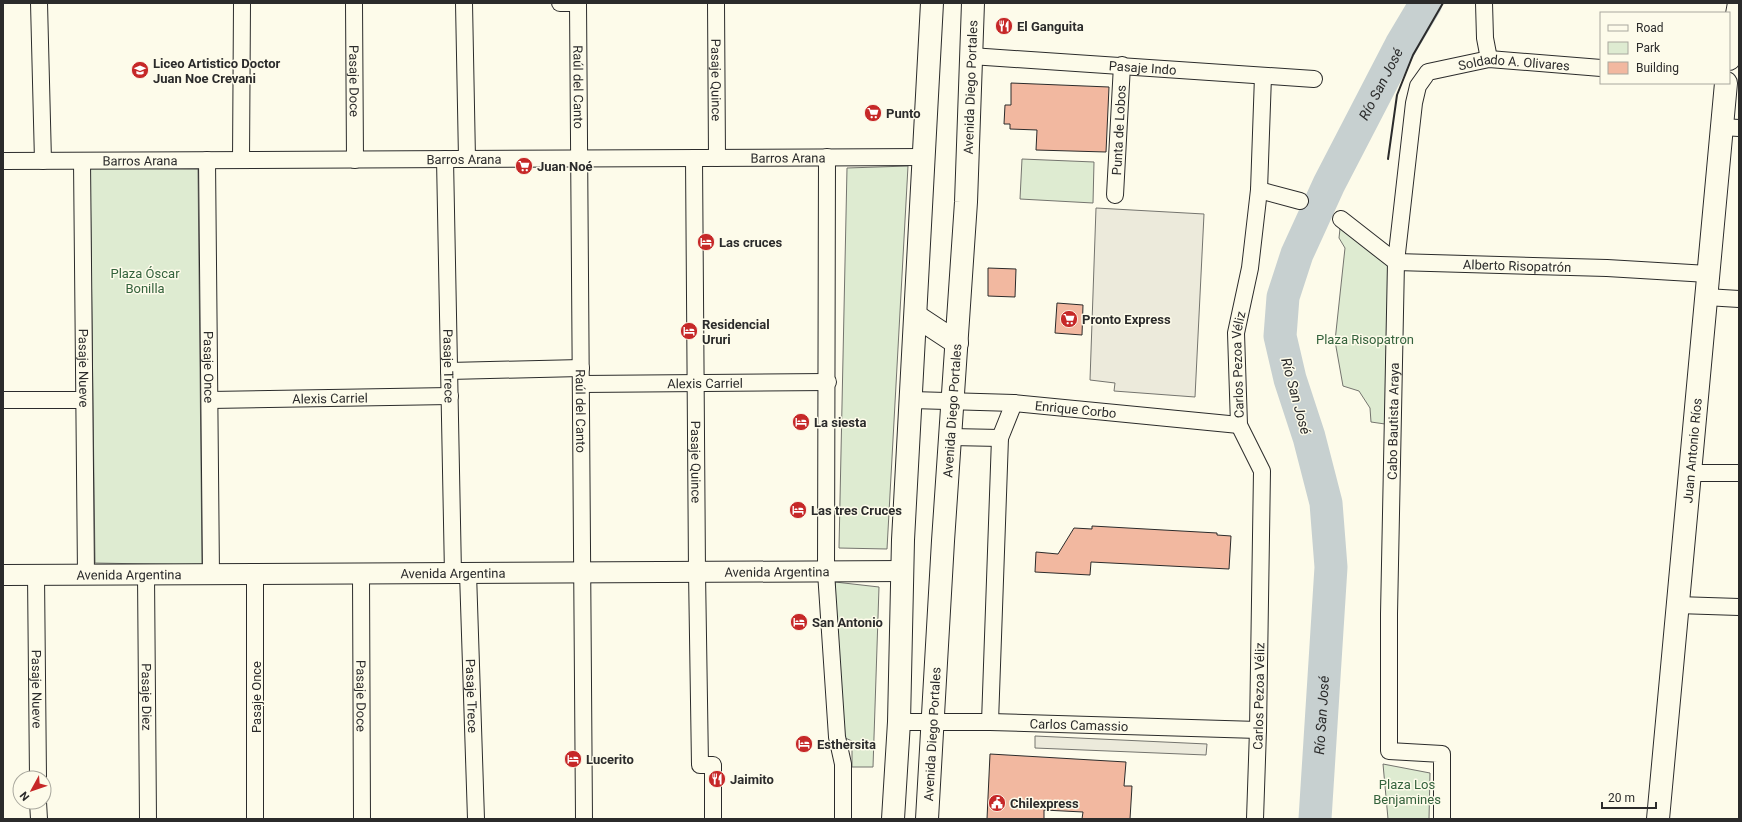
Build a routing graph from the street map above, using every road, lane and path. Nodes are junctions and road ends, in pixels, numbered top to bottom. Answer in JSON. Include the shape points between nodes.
{"nodes":[{"id":1,"x":39,"y":3,"type":"edge"},
{"id":2,"x":242,"y":3,"type":"edge"},
{"id":3,"x":354,"y":3,"type":"edge"},
{"id":4,"x":464,"y":3,"type":"edge"},
{"id":5,"x":560,"y":3,"type":"edge"},
{"id":6,"x":578,"y":3,"type":"edge"},
{"id":7,"x":716,"y":3,"type":"edge"},
{"id":8,"x":932,"y":3,"type":"edge"},
{"id":9,"x":973,"y":3,"type":"edge"},
{"id":10,"x":1484,"y":3,"type":"edge"},
{"id":11,"x":1739,"y":3,"type":"edge"},
{"id":12,"x":1730,"y":52,"type":"edge"},
{"id":13,"x":971,"y":56,"type":"junction"},
{"id":14,"x":1489,"y":59,"type":"junction"},
{"id":15,"x":1122,"y":65,"type":"junction"},
{"id":16,"x":1600,"y":68,"type":"edge"},
{"id":17,"x":1428,"y":72,"type":"joint"},
{"id":18,"x":1263,"y":76,"type":"junction"},
{"id":19,"x":1314,"y":79,"type":"dead end"},
{"id":20,"x":1726,"y":84,"type":"edge"},
{"id":21,"x":1730,"y":127,"type":"edge"},
{"id":22,"x":827,"y":157,"type":"junction"},
{"id":23,"x":924,"y":157,"type":"junction"},
{"id":24,"x":580,"y":158,"type":"junction"},
{"id":25,"x":694,"y":158,"type":"junction"},
{"id":26,"x":717,"y":158,"type":"junction"},
{"id":27,"x":445,"y":159,"type":"junction"},
{"id":28,"x":467,"y":159,"type":"junction"},
{"id":29,"x":207,"y":160,"type":"junction"},
{"id":30,"x":241,"y":160,"type":"junction"},
{"id":31,"x":355,"y":160,"type":"junction"},
{"id":32,"x":3,"y":161,"type":"edge"},
{"id":33,"x":43,"y":161,"type":"junction"},
{"id":34,"x":82,"y":161,"type":"junction"},
{"id":35,"x":1259,"y":190,"type":"junction"},
{"id":36,"x":1115,"y":195,"type":"dead end"},
{"id":37,"x":1300,"y":201,"type":"dead end"},
{"id":38,"x":1341,"y":219,"type":"dead end"},
{"id":39,"x":1396,"y":262,"type":"junction"},
{"id":40,"x":1708,"y":274,"type":"junction"},
{"id":41,"x":1706,"y":297,"type":"junction"},
{"id":42,"x":1739,"y":299,"type":"edge"},
{"id":43,"x":916,"y":316,"type":"junction"},
{"id":44,"x":957,"y":343,"type":"junction"},
{"id":45,"x":581,"y":368,"type":"junction"},
{"id":46,"x":449,"y":371,"type":"junction"},
{"id":47,"x":828,"y":382,"type":"junction"},
{"id":48,"x":696,"y":383,"type":"junction"},
{"id":49,"x":581,"y":384,"type":"junction"},
{"id":50,"x":450,"y":396,"type":"junction"},
{"id":51,"x":3,"y":400,"type":"edge"},
{"id":52,"x":84,"y":400,"type":"junction"},
{"id":53,"x":210,"y":400,"type":"junction"},
{"id":54,"x":912,"y":400,"type":"junction"},
{"id":55,"x":953,"y":401,"type":"junction"},
{"id":56,"x":1014,"y":403,"type":"junction"},
{"id":57,"x":1239,"y":425,"type":"junction"},
{"id":58,"x":951,"y":437,"type":"junction"},
{"id":59,"x":1000,"y":438,"type":"junction"},
{"id":60,"x":1690,"y":473,"type":"junction"},
{"id":61,"x":1739,"y":473,"type":"edge"},
{"id":62,"x":903,"y":571,"type":"junction"},
{"id":63,"x":697,"y":572,"type":"junction"},
{"id":64,"x":826,"y":572,"type":"junction"},
{"id":65,"x":461,"y":573,"type":"junction"},
{"id":66,"x":583,"y":573,"type":"junction"},
{"id":67,"x":211,"y":574,"type":"junction"},
{"id":68,"x":256,"y":574,"type":"junction"},
{"id":69,"x":361,"y":574,"type":"junction"},
{"id":70,"x":36,"y":575,"type":"junction"},
{"id":71,"x":86,"y":575,"type":"junction"},
{"id":72,"x":146,"y":575,"type":"junction"},
{"id":73,"x":3,"y":576,"type":"edge"},
{"id":74,"x":1677,"y":605,"type":"junction"},
{"id":75,"x":1739,"y":607,"type":"edge"},
{"id":76,"x":899,"y":722,"type":"junction"},
{"id":77,"x":990,"y":722,"type":"junction"},
{"id":78,"x":932,"y":723,"type":"junction"},
{"id":79,"x":1258,"y":730,"type":"junction"},
{"id":80,"x":38,"y":770,"type":"edge"},
{"id":81,"x":148,"y":819,"type":"edge"},
{"id":82,"x":255,"y":819,"type":"edge"},
{"id":83,"x":362,"y":819,"type":"edge"},
{"id":84,"x":476,"y":819,"type":"edge"},
{"id":85,"x":584,"y":819,"type":"edge"},
{"id":86,"x":713,"y":819,"type":"edge"},
{"id":87,"x":843,"y":819,"type":"edge"},
{"id":88,"x":893,"y":819,"type":"edge"},
{"id":89,"x":927,"y":819,"type":"edge"},
{"id":90,"x":1255,"y":819,"type":"edge"},
{"id":91,"x":1442,"y":819,"type":"edge"},
{"id":92,"x":1658,"y":819,"type":"edge"}],
"edges":[{"from":1,"to":33,"type":"street"},
{"from":2,"to":30,"type":"street"},
{"from":3,"to":31,"type":"street","name":"Pasaje Doce"},
{"from":4,"to":28,"type":"street"},
{"from":5,"to":6,"type":"street"},
{"from":6,"to":24,"type":"street","name":"Raúl del Canto"},
{"from":7,"to":26,"type":"street","name":"Pasaje Quince"},
{"from":8,"to":23,"type":"main road"},
{"from":9,"to":13,"type":"main road","name":"Avenida Diego Portales"},
{"from":10,"to":14,"type":"street","via":[[1485,38]]},
{"from":11,"to":12,"type":"main road"},
{"from":13,"to":15,"type":"street","name":"Pasaje Indo"},
{"from":13,"to":44,"type":"main road","name":"Avenida Diego Portales","via":[[966,202]]},
{"from":14,"to":16,"type":"street","name":"Soldado A. Olivares"},
{"from":14,"to":17,"type":"street","name":"Soldado A. Olivares"},
{"from":15,"to":18,"type":"street","name":"Pasaje Indo"},
{"from":15,"to":36,"type":"street","name":"Punta de Lobos"},
{"from":17,"to":39,"type":"street","name":"Cabo Bautista Araya","via":[[1418,86],[1414,103]]},
{"from":18,"to":19,"type":"street","name":"Pasaje Indo"},
{"from":18,"to":35,"type":"street","name":"Carlos Pezoa Véliz"},
{"from":20,"to":21,"type":"main road","name":"Juan Antonio Ríos"},
{"from":21,"to":40,"type":"main road","name":"Juan Antonio Ríos"},
{"from":22,"to":23,"type":"street","name":"Barros Arana"},
{"from":22,"to":26,"type":"street","name":"Barros Arana"},
{"from":22,"to":47,"type":"street"},
{"from":23,"to":43,"type":"main road"},
{"from":24,"to":25,"type":"street","name":"Barros Arana"},
{"from":24,"to":28,"type":"street","name":"Barros Arana"},
{"from":24,"to":45,"type":"street","name":"Raúl del Canto"},
{"from":25,"to":26,"type":"street","name":"Barros Arana"},
{"from":25,"to":48,"type":"street","name":"Pasaje Quince"},
{"from":27,"to":28,"type":"street","name":"Barros Arana"},
{"from":27,"to":31,"type":"street","name":"Barros Arana"},
{"from":27,"to":46,"type":"street","name":"Pasaje Trece"},
{"from":29,"to":30,"type":"street","name":"Barros Arana"},
{"from":29,"to":34,"type":"street","name":"Barros Arana"},
{"from":29,"to":53,"type":"street","name":"Pasaje Once"},
{"from":30,"to":31,"type":"street","name":"Barros Arana"},
{"from":32,"to":33,"type":"street","name":"Barros Arana"},
{"from":33,"to":34,"type":"street","name":"Barros Arana"},
{"from":34,"to":52,"type":"street","name":"Pasaje Nueve"},
{"from":35,"to":37,"type":"street"},
{"from":35,"to":57,"type":"street","name":"Carlos Pezoa Véliz","via":[[1250,268],[1236,333]]},
{"from":38,"to":39,"type":"street"},
{"from":39,"to":40,"type":"street","name":"Alberto Risopatrón","via":[[1607,268]]},
{"from":39,"to":91,"type":"street","name":"Cabo Bautista Araya","via":[[1389,751],[1442,754]]},
{"from":40,"to":41,"type":"main road","name":"Juan Antonio Ríos"},
{"from":41,"to":42,"type":"street"},
{"from":41,"to":60,"type":"main road","name":"Juan Antonio Ríos"},
{"from":43,"to":44,"type":"main road"},
{"from":43,"to":54,"type":"main road"},
{"from":44,"to":55,"type":"main road","name":"Avenida Diego Portales"},
{"from":45,"to":46,"type":"street"},
{"from":45,"to":49,"type":"street","name":"Raúl del Canto"},
{"from":46,"to":50,"type":"street","name":"Pasaje Trece"},
{"from":47,"to":48,"type":"street","name":"Alexis Carriel"},
{"from":47,"to":64,"type":"street"},
{"from":48,"to":49,"type":"street","name":"Alexis Carriel"},
{"from":48,"to":63,"type":"street","name":"Pasaje Quince"},
{"from":49,"to":66,"type":"street","name":"Raúl del Canto"},
{"from":50,"to":53,"type":"street","name":"Alexis Carriel"},
{"from":50,"to":65,"type":"street","name":"Pasaje Trece"},
{"from":51,"to":52,"type":"street"},
{"from":52,"to":71,"type":"street","name":"Pasaje Nueve"},
{"from":53,"to":67,"type":"street","name":"Pasaje Once"},
{"from":54,"to":55,"type":"street","name":"Enrique Corbo"},
{"from":54,"to":62,"type":"main road"},
{"from":55,"to":56,"type":"street","name":"Enrique Corbo"},
{"from":55,"to":58,"type":"main road","name":"Avenida Diego Portales"},
{"from":56,"to":57,"type":"street","name":"Enrique Corbo"},
{"from":56,"to":59,"type":"street"},
{"from":57,"to":79,"type":"street","name":"Carlos Pezoa Véliz","via":[[1262,471]]},
{"from":58,"to":59,"type":"street"},
{"from":58,"to":78,"type":"main road","name":"Avenida Diego Portales"},
{"from":59,"to":77,"type":"street"},
{"from":60,"to":61,"type":"street"},
{"from":60,"to":74,"type":"main road","name":"Juan Antonio Ríos"},
{"from":62,"to":64,"type":"street","name":"Avenida Argentina"},
{"from":62,"to":76,"type":"main road"},
{"from":63,"to":64,"type":"street","name":"Avenida Argentina"},
{"from":63,"to":66,"type":"street","name":"Avenida Argentina"},
{"from":63,"to":86,"type":"street","name":"Pasaje Quince","via":[[706,765]]},
{"from":64,"to":87,"type":"street","via":[[837,737],[843,764]]},
{"from":65,"to":66,"type":"street","name":"Avenida Argentina"},
{"from":65,"to":69,"type":"street","name":"Avenida Argentina"},
{"from":65,"to":84,"type":"street","name":"Pasaje Trece"},
{"from":66,"to":85,"type":"street","name":"Raúl del Canto"},
{"from":67,"to":68,"type":"street","name":"Avenida Argentina"},
{"from":67,"to":72,"type":"street","name":"Avenida Argentina"},
{"from":68,"to":69,"type":"street","name":"Avenida Argentina"},
{"from":68,"to":82,"type":"street","name":"Pasaje Once"},
{"from":69,"to":83,"type":"street","name":"Pasaje Doce"},
{"from":70,"to":71,"type":"street","name":"Avenida Argentina"},
{"from":70,"to":73,"type":"street","name":"Avenida Argentina"},
{"from":70,"to":80,"type":"street","name":"Pasaje Nueve"},
{"from":71,"to":72,"type":"street","name":"Avenida Argentina"},
{"from":72,"to":81,"type":"street","name":"Pasaje Diez"},
{"from":74,"to":75,"type":"street"},
{"from":74,"to":92,"type":"main road","name":"Juan Antonio Ríos"},
{"from":76,"to":78,"type":"street","name":"Carlos Camassio"},
{"from":76,"to":88,"type":"main road"},
{"from":77,"to":78,"type":"street","name":"Carlos Camassio"},
{"from":77,"to":79,"type":"street","name":"Carlos Camassio"},
{"from":78,"to":89,"type":"main road","name":"Avenida Diego Portales"},
{"from":79,"to":90,"type":"street","name":"Carlos Pezoa Véliz"}]}
